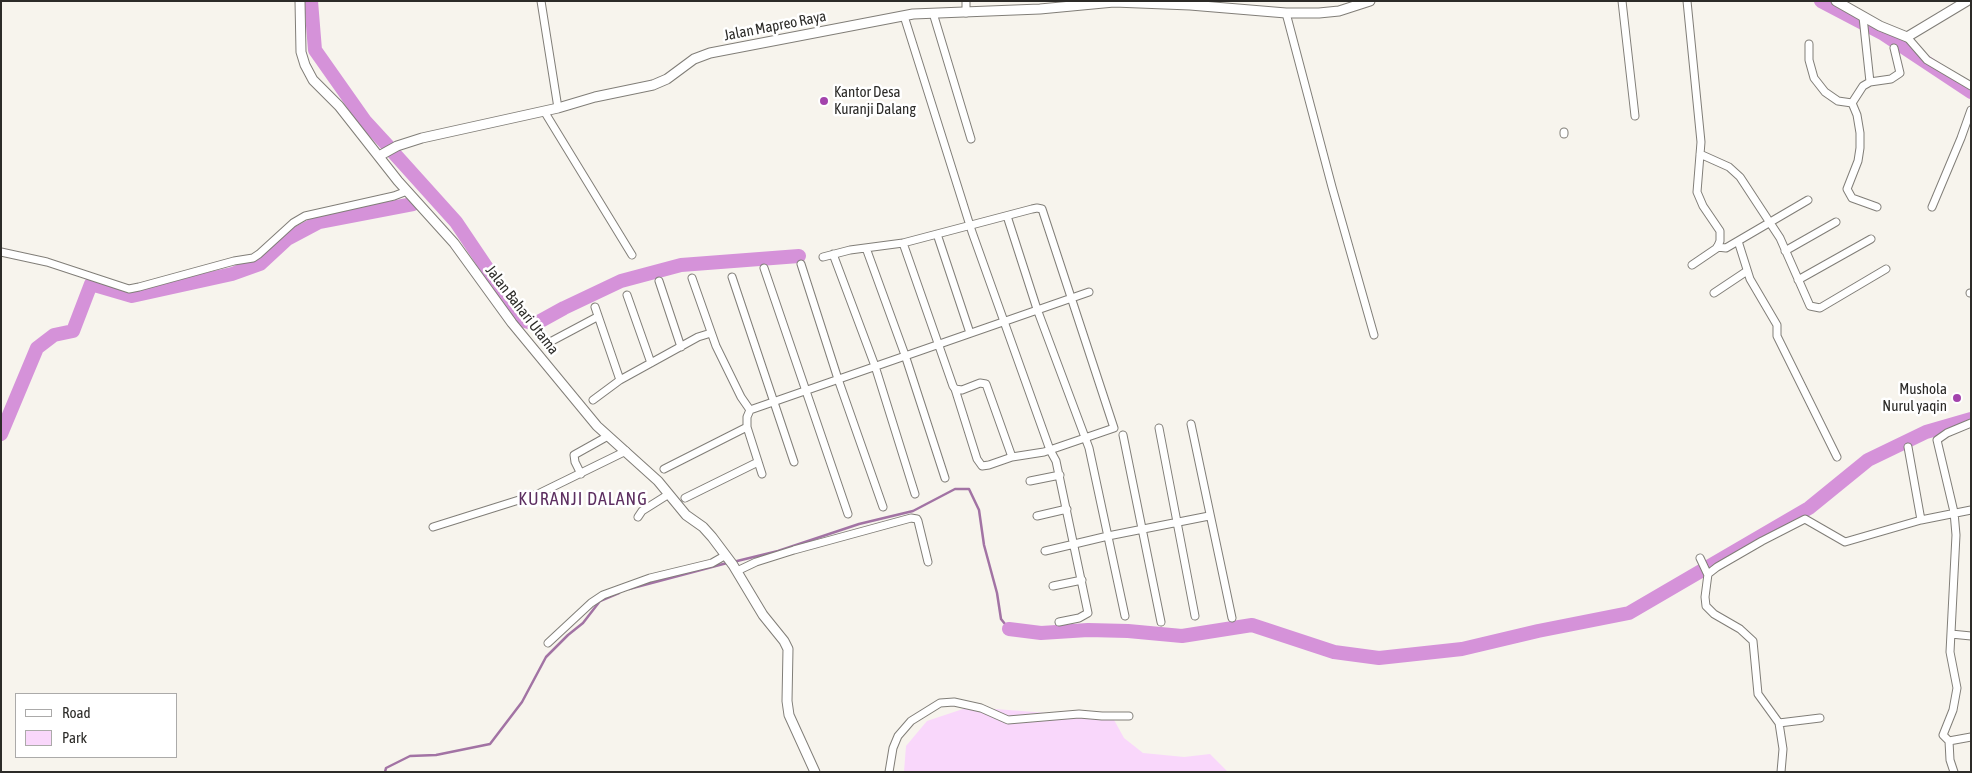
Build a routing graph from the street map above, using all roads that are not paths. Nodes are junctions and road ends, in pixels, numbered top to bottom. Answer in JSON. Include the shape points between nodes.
{"nodes":[{"id":1,"x":300,"y":1,"type":"edge"},
{"id":2,"x":541,"y":1,"type":"edge"},
{"id":3,"x":966,"y":1,"type":"edge"},
{"id":4,"x":1370,"y":1,"type":"edge"},
{"id":5,"x":1622,"y":1,"type":"edge"},
{"id":6,"x":1687,"y":1,"type":"edge"},
{"id":7,"x":1836,"y":1,"type":"edge"},
{"id":8,"x":1967,"y":1,"type":"edge"},
{"id":9,"x":1051,"y":4,"type":"edge"},
{"id":10,"x":1346,"y":5,"type":"edge"},
{"id":11,"x":1952,"y":6,"type":"edge"},
{"id":12,"x":933,"y":13,"type":"junction"},
{"id":13,"x":966,"y":13,"type":"junction"},
{"id":14,"x":1286,"y":13,"type":"junction"},
{"id":15,"x":904,"y":16,"type":"junction"},
{"id":16,"x":1863,"y":17,"type":"junction"},
{"id":17,"x":1907,"y":37,"type":"junction"},
{"id":18,"x":1809,"y":44,"type":"dead end"},
{"id":19,"x":1894,"y":48,"type":"dead end"},
{"id":20,"x":1870,"y":82,"type":"junction"},
{"id":21,"x":1971,"y":86,"type":"edge"},
{"id":22,"x":1852,"y":103,"type":"junction"},
{"id":23,"x":558,"y":108,"type":"junction"},
{"id":24,"x":1971,"y":110,"type":"edge"},
{"id":25,"x":544,"y":111,"type":"junction"},
{"id":26,"x":1635,"y":116,"type":"dead end"},
{"id":27,"x":971,"y":139,"type":"dead end"},
{"id":28,"x":1700,"y":154,"type":"junction"},
{"id":29,"x":379,"y":156,"type":"junction"},
{"id":30,"x":407,"y":191,"type":"junction"},
{"id":31,"x":1808,"y":200,"type":"dead end"},
{"id":32,"x":1877,"y":207,"type":"dead end"},
{"id":33,"x":1932,"y":207,"type":"dead end"},
{"id":34,"x":1007,"y":216,"type":"junction"},
{"id":35,"x":1836,"y":222,"type":"dead end"},
{"id":36,"x":1769,"y":223,"type":"junction"},
{"id":37,"x":970,"y":226,"type":"junction"},
{"id":38,"x":937,"y":234,"type":"junction"},
{"id":39,"x":1870,"y":239,"type":"dead end"},
{"id":40,"x":1738,"y":241,"type":"junction"},
{"id":41,"x":903,"y":243,"type":"junction"},
{"id":42,"x":1717,"y":247,"type":"junction"},
{"id":43,"x":866,"y":248,"type":"junction"},
{"id":44,"x":1785,"y":251,"type":"junction"},
{"id":45,"x":1,"y":252,"type":"edge"},
{"id":46,"x":833,"y":254,"type":"junction"},
{"id":47,"x":632,"y":255,"type":"dead end"},
{"id":48,"x":823,"y":257,"type":"dead end"},
{"id":49,"x":802,"y":264,"type":"dead end"},
{"id":50,"x":1692,"y":265,"type":"dead end"},
{"id":51,"x":764,"y":268,"type":"dead end"},
{"id":52,"x":1886,"y":269,"type":"dead end"},
{"id":53,"x":1747,"y":271,"type":"junction"},
{"id":54,"x":732,"y":277,"type":"dead end"},
{"id":55,"x":692,"y":278,"type":"dead end"},
{"id":56,"x":1798,"y":280,"type":"junction"},
{"id":57,"x":659,"y":281,"type":"dead end"},
{"id":58,"x":1089,"y":292,"type":"dead end"},
{"id":59,"x":1714,"y":293,"type":"dead end"},
{"id":60,"x":626,"y":295,"type":"dead end"},
{"id":61,"x":1070,"y":298,"type":"junction"},
{"id":62,"x":595,"y":307,"type":"dead end"},
{"id":63,"x":1037,"y":309,"type":"junction"},
{"id":64,"x":597,"y":317,"type":"junction"},
{"id":65,"x":1004,"y":320,"type":"junction"},
{"id":66,"x":711,"y":333,"type":"junction"},
{"id":67,"x":970,"y":334,"type":"junction"},
{"id":68,"x":1374,"y":335,"type":"dead end"},
{"id":69,"x":550,"y":342,"type":"dead end"},
{"id":70,"x":937,"y":344,"type":"junction"},
{"id":71,"x":681,"y":347,"type":"junction"},
{"id":72,"x":906,"y":355,"type":"junction"},
{"id":73,"x":651,"y":363,"type":"junction"},
{"id":74,"x":875,"y":366,"type":"junction"},
{"id":75,"x":838,"y":379,"type":"junction"},
{"id":76,"x":620,"y":380,"type":"junction"},
{"id":77,"x":955,"y":389,"type":"junction"},
{"id":78,"x":807,"y":390,"type":"junction"},
{"id":79,"x":593,"y":400,"type":"dead end"},
{"id":80,"x":773,"y":402,"type":"junction"},
{"id":81,"x":750,"y":410,"type":"junction"},
{"id":82,"x":1971,"y":423,"type":"edge"},
{"id":83,"x":1192,"y":424,"type":"dead end"},
{"id":84,"x":747,"y":427,"type":"junction"},
{"id":85,"x":1159,"y":428,"type":"dead end"},
{"id":86,"x":1123,"y":435,"type":"dead end"},
{"id":87,"x":608,"y":436,"type":"junction"},
{"id":88,"x":1084,"y":439,"type":"junction"},
{"id":89,"x":1908,"y":447,"type":"dead end"},
{"id":90,"x":1050,"y":450,"type":"junction"},
{"id":91,"x":626,"y":451,"type":"junction"},
{"id":92,"x":1012,"y":457,"type":"junction"},
{"id":93,"x":1837,"y":457,"type":"dead end"},
{"id":94,"x":758,"y":462,"type":"junction"},
{"id":95,"x":794,"y":462,"type":"dead end"},
{"id":96,"x":664,"y":469,"type":"dead end"},
{"id":97,"x":581,"y":474,"type":"junction"},
{"id":98,"x":762,"y":474,"type":"dead end"},
{"id":99,"x":1060,"y":475,"type":"junction"},
{"id":100,"x":944,"y":478,"type":"dead end"},
{"id":101,"x":1030,"y":481,"type":"dead end"},
{"id":102,"x":669,"y":494,"type":"junction"},
{"id":103,"x":914,"y":494,"type":"dead end"},
{"id":104,"x":685,"y":498,"type":"dead end"},
{"id":105,"x":883,"y":507,"type":"dead end"},
{"id":106,"x":1067,"y":509,"type":"junction"},
{"id":107,"x":1971,"y":510,"type":"edge"},
{"id":108,"x":1954,"y":512,"type":"junction"},
{"id":109,"x":848,"y":514,"type":"dead end"},
{"id":110,"x":1038,"y":516,"type":"dead end"},
{"id":111,"x":1209,"y":516,"type":"junction"},
{"id":112,"x":638,"y":517,"type":"dead end"},
{"id":113,"x":1921,"y":520,"type":"junction"},
{"id":114,"x":1177,"y":522,"type":"junction"},
{"id":115,"x":433,"y":527,"type":"dead end"},
{"id":116,"x":1142,"y":529,"type":"junction"},
{"id":117,"x":1108,"y":536,"type":"junction"},
{"id":118,"x":1075,"y":543,"type":"junction"},
{"id":119,"x":1045,"y":551,"type":"dead end"},
{"id":120,"x":1700,"y":558,"type":"dead end"},
{"id":121,"x":731,"y":562,"type":"junction"},
{"id":122,"x":928,"y":562,"type":"dead end"},
{"id":123,"x":1707,"y":574,"type":"junction"},
{"id":124,"x":1082,"y":580,"type":"junction"},
{"id":125,"x":1053,"y":586,"type":"dead end"},
{"id":126,"x":1125,"y":616,"type":"dead end"},
{"id":127,"x":1195,"y":616,"type":"dead end"},
{"id":128,"x":1232,"y":618,"type":"dead end"},
{"id":129,"x":1059,"y":622,"type":"dead end"},
{"id":130,"x":1161,"y":622,"type":"dead end"},
{"id":131,"x":1951,"y":634,"type":"junction"},
{"id":132,"x":1971,"y":636,"type":"edge"},
{"id":133,"x":548,"y":643,"type":"dead end"},
{"id":134,"x":1129,"y":716,"type":"dead end"},
{"id":135,"x":1820,"y":718,"type":"dead end"},
{"id":136,"x":1779,"y":723,"type":"junction"},
{"id":137,"x":1971,"y":737,"type":"edge"},
{"id":138,"x":1949,"y":741,"type":"junction"},
{"id":139,"x":1953,"y":771,"type":"edge"},
{"id":140,"x":814,"y":772,"type":"edge"},
{"id":141,"x":890,"y":772,"type":"edge"},
{"id":142,"x":1781,"y":772,"type":"edge"}],
"edges":[{"from":1,"to":29,"type":"street","name":"Jalan Bahari Utama","via":[[300,44],[304,66]]},
{"from":2,"to":23,"type":"street"},
{"from":3,"to":13,"type":"street"},
{"from":4,"to":10,"type":"street","name":"Jalan Mapreo Raya"},
{"from":5,"to":26,"type":"street"},
{"from":6,"to":28,"type":"street"},
{"from":7,"to":16,"type":"street"},
{"from":8,"to":11,"type":"street"},
{"from":9,"to":13,"type":"street","name":"Jalan Mapreo Raya"},
{"from":9,"to":14,"type":"street","name":"Jalan Mapreo Raya","via":[[1137,2]]},
{"from":10,"to":14,"type":"street","name":"Jalan Mapreo Raya","via":[[1327,13]]},
{"from":11,"to":17,"type":"street"},
{"from":12,"to":13,"type":"street","name":"Jalan Mapreo Raya"},
{"from":12,"to":15,"type":"street","name":"Jalan Mapreo Raya"},
{"from":12,"to":27,"type":"street"},
{"from":14,"to":68,"type":"street"},
{"from":15,"to":23,"type":"street","name":"Jalan Mapreo Raya","via":[[710,53],[694,59],[653,86],[595,96]]},
{"from":15,"to":37,"type":"street"},
{"from":16,"to":17,"type":"street"},
{"from":16,"to":20,"type":"street"},
{"from":17,"to":21,"type":"street","via":[[1927,60]]},
{"from":18,"to":22,"type":"street","via":[[1814,78],[1838,101]]},
{"from":19,"to":20,"type":"street","via":[[1900,73],[1891,79]]},
{"from":20,"to":22,"type":"street","via":[[1863,86]]},
{"from":22,"to":32,"type":"street","via":[[1857,115],[1860,148],[1847,188],[1852,198]]},
{"from":23,"to":25,"type":"street","name":"Jalan Mapreo Raya"},
{"from":24,"to":33,"type":"street"},
{"from":25,"to":29,"type":"street","name":"Jalan Mapreo Raya","via":[[422,138]]},
{"from":25,"to":47,"type":"street"},
{"from":28,"to":36,"type":"street","via":[[1729,167],[1740,177]]},
{"from":28,"to":42,"type":"street","via":[[1696,192],[1720,231]]},
{"from":29,"to":30,"type":"street","name":"Jalan Bahari Utama"},
{"from":30,"to":45,"type":"street","via":[[305,216],[253,258],[234,260],[139,287],[125,288],[47,262]]},
{"from":30,"to":87,"type":"street","name":"Jalan Bahari Utama","via":[[454,243],[512,323]]},
{"from":31,"to":36,"type":"street"},
{"from":34,"to":37,"type":"street"},
{"from":34,"to":61,"type":"street","via":[[1042,209]]},
{"from":34,"to":63,"type":"street"},
{"from":35,"to":44,"type":"street"},
{"from":36,"to":40,"type":"street"},
{"from":36,"to":44,"type":"street"},
{"from":37,"to":38,"type":"street"},
{"from":37,"to":65,"type":"street"},
{"from":38,"to":41,"type":"street"},
{"from":38,"to":67,"type":"street"},
{"from":39,"to":56,"type":"street"},
{"from":40,"to":42,"type":"street","via":[[1726,248]]},
{"from":40,"to":53,"type":"street"},
{"from":41,"to":43,"type":"street"},
{"from":41,"to":70,"type":"street"},
{"from":42,"to":50,"type":"street"},
{"from":43,"to":46,"type":"street"},
{"from":43,"to":72,"type":"street"},
{"from":44,"to":56,"type":"street"},
{"from":46,"to":48,"type":"street"},
{"from":46,"to":74,"type":"street"},
{"from":49,"to":75,"type":"street"},
{"from":51,"to":78,"type":"street"},
{"from":52,"to":56,"type":"street","via":[[1820,308],[1810,306]]},
{"from":53,"to":59,"type":"street"},
{"from":53,"to":93,"type":"street","via":[[1777,325],[1777,336]]},
{"from":54,"to":80,"type":"street"},
{"from":55,"to":66,"type":"street"},
{"from":57,"to":71,"type":"street"},
{"from":58,"to":61,"type":"street"},
{"from":60,"to":73,"type":"street"},
{"from":61,"to":63,"type":"street"},
{"from":61,"to":88,"type":"street","via":[[1114,426],[1112,430]]},
{"from":62,"to":64,"type":"street"},
{"from":63,"to":65,"type":"street"},
{"from":63,"to":88,"type":"street"},
{"from":64,"to":69,"type":"street"},
{"from":64,"to":76,"type":"street"},
{"from":65,"to":67,"type":"street"},
{"from":65,"to":90,"type":"street"},
{"from":66,"to":71,"type":"street"},
{"from":66,"to":81,"type":"street"},
{"from":67,"to":70,"type":"street"},
{"from":70,"to":72,"type":"street"},
{"from":70,"to":77,"type":"street"},
{"from":71,"to":73,"type":"street"},
{"from":72,"to":74,"type":"street"},
{"from":72,"to":100,"type":"street"},
{"from":73,"to":76,"type":"street"},
{"from":74,"to":75,"type":"street"},
{"from":74,"to":103,"type":"street"},
{"from":75,"to":78,"type":"street"},
{"from":75,"to":105,"type":"street"},
{"from":76,"to":79,"type":"street"},
{"from":77,"to":92,"type":"street","via":[[986,384]]},
{"from":77,"to":92,"type":"street","via":[[982,466]]},
{"from":78,"to":80,"type":"street"},
{"from":78,"to":109,"type":"street"},
{"from":80,"to":81,"type":"street"},
{"from":80,"to":95,"type":"street"},
{"from":81,"to":84,"type":"street"},
{"from":82,"to":108,"type":"street","via":[[1947,432],[1938,440]]},
{"from":83,"to":111,"type":"street"},
{"from":84,"to":94,"type":"street"},
{"from":84,"to":96,"type":"street"},
{"from":85,"to":114,"type":"street"},
{"from":86,"to":116,"type":"street"},
{"from":87,"to":91,"type":"street","name":"Jalan Bahari Utama"},
{"from":87,"to":97,"type":"street","via":[[574,455]]},
{"from":88,"to":90,"type":"street"},
{"from":88,"to":117,"type":"street","via":[[1089,448]]},
{"from":89,"to":113,"type":"street"},
{"from":90,"to":92,"type":"street"},
{"from":90,"to":99,"type":"street"},
{"from":91,"to":97,"type":"street"},
{"from":91,"to":102,"type":"street","name":"Jalan Bahari Utama"},
{"from":94,"to":98,"type":"street"},
{"from":94,"to":104,"type":"street"},
{"from":97,"to":115,"type":"street","via":[[538,494]]},
{"from":99,"to":101,"type":"street"},
{"from":99,"to":106,"type":"street"},
{"from":102,"to":112,"type":"street","via":[[642,510]]},
{"from":102,"to":121,"type":"street","name":"Jalan Bahari Utama","via":[[686,515],[703,527]]},
{"from":106,"to":110,"type":"street"},
{"from":106,"to":118,"type":"street"},
{"from":107,"to":108,"type":"street"},
{"from":108,"to":113,"type":"street"},
{"from":108,"to":131,"type":"street","via":[[1956,535]]},
{"from":111,"to":114,"type":"street"},
{"from":111,"to":128,"type":"street"},
{"from":113,"to":123,"type":"street","via":[[1845,542],[1805,519]]},
{"from":114,"to":116,"type":"street"},
{"from":114,"to":127,"type":"street"},
{"from":116,"to":117,"type":"street"},
{"from":116,"to":130,"type":"street"},
{"from":117,"to":118,"type":"street"},
{"from":117,"to":126,"type":"street"},
{"from":118,"to":119,"type":"street"},
{"from":118,"to":124,"type":"street"},
{"from":120,"to":123,"type":"street"},
{"from":121,"to":122,"type":"street","via":[[756,562],[911,518],[917,519]]},
{"from":121,"to":133,"type":"street","via":[[712,563],[650,578],[603,596]]},
{"from":121,"to":140,"type":"street","name":"Jalan Bahari Utama","via":[[763,615],[786,644],[788,707]]},
{"from":123,"to":136,"type":"street","via":[[1706,606],[1753,641],[1758,694]]},
{"from":124,"to":125,"type":"street"},
{"from":124,"to":129,"type":"street","via":[[1088,613]]},
{"from":131,"to":132,"type":"street"},
{"from":131,"to":138,"type":"street","via":[[1951,665],[1956,688],[1953,710],[1943,735]]},
{"from":134,"to":141,"type":"street","via":[[1078,714],[1008,720],[981,708],[940,702],[905,727],[893,748]]},
{"from":135,"to":136,"type":"street"},
{"from":136,"to":142,"type":"street","via":[[1783,749]]},
{"from":137,"to":138,"type":"street"},
{"from":138,"to":139,"type":"street"}]}
